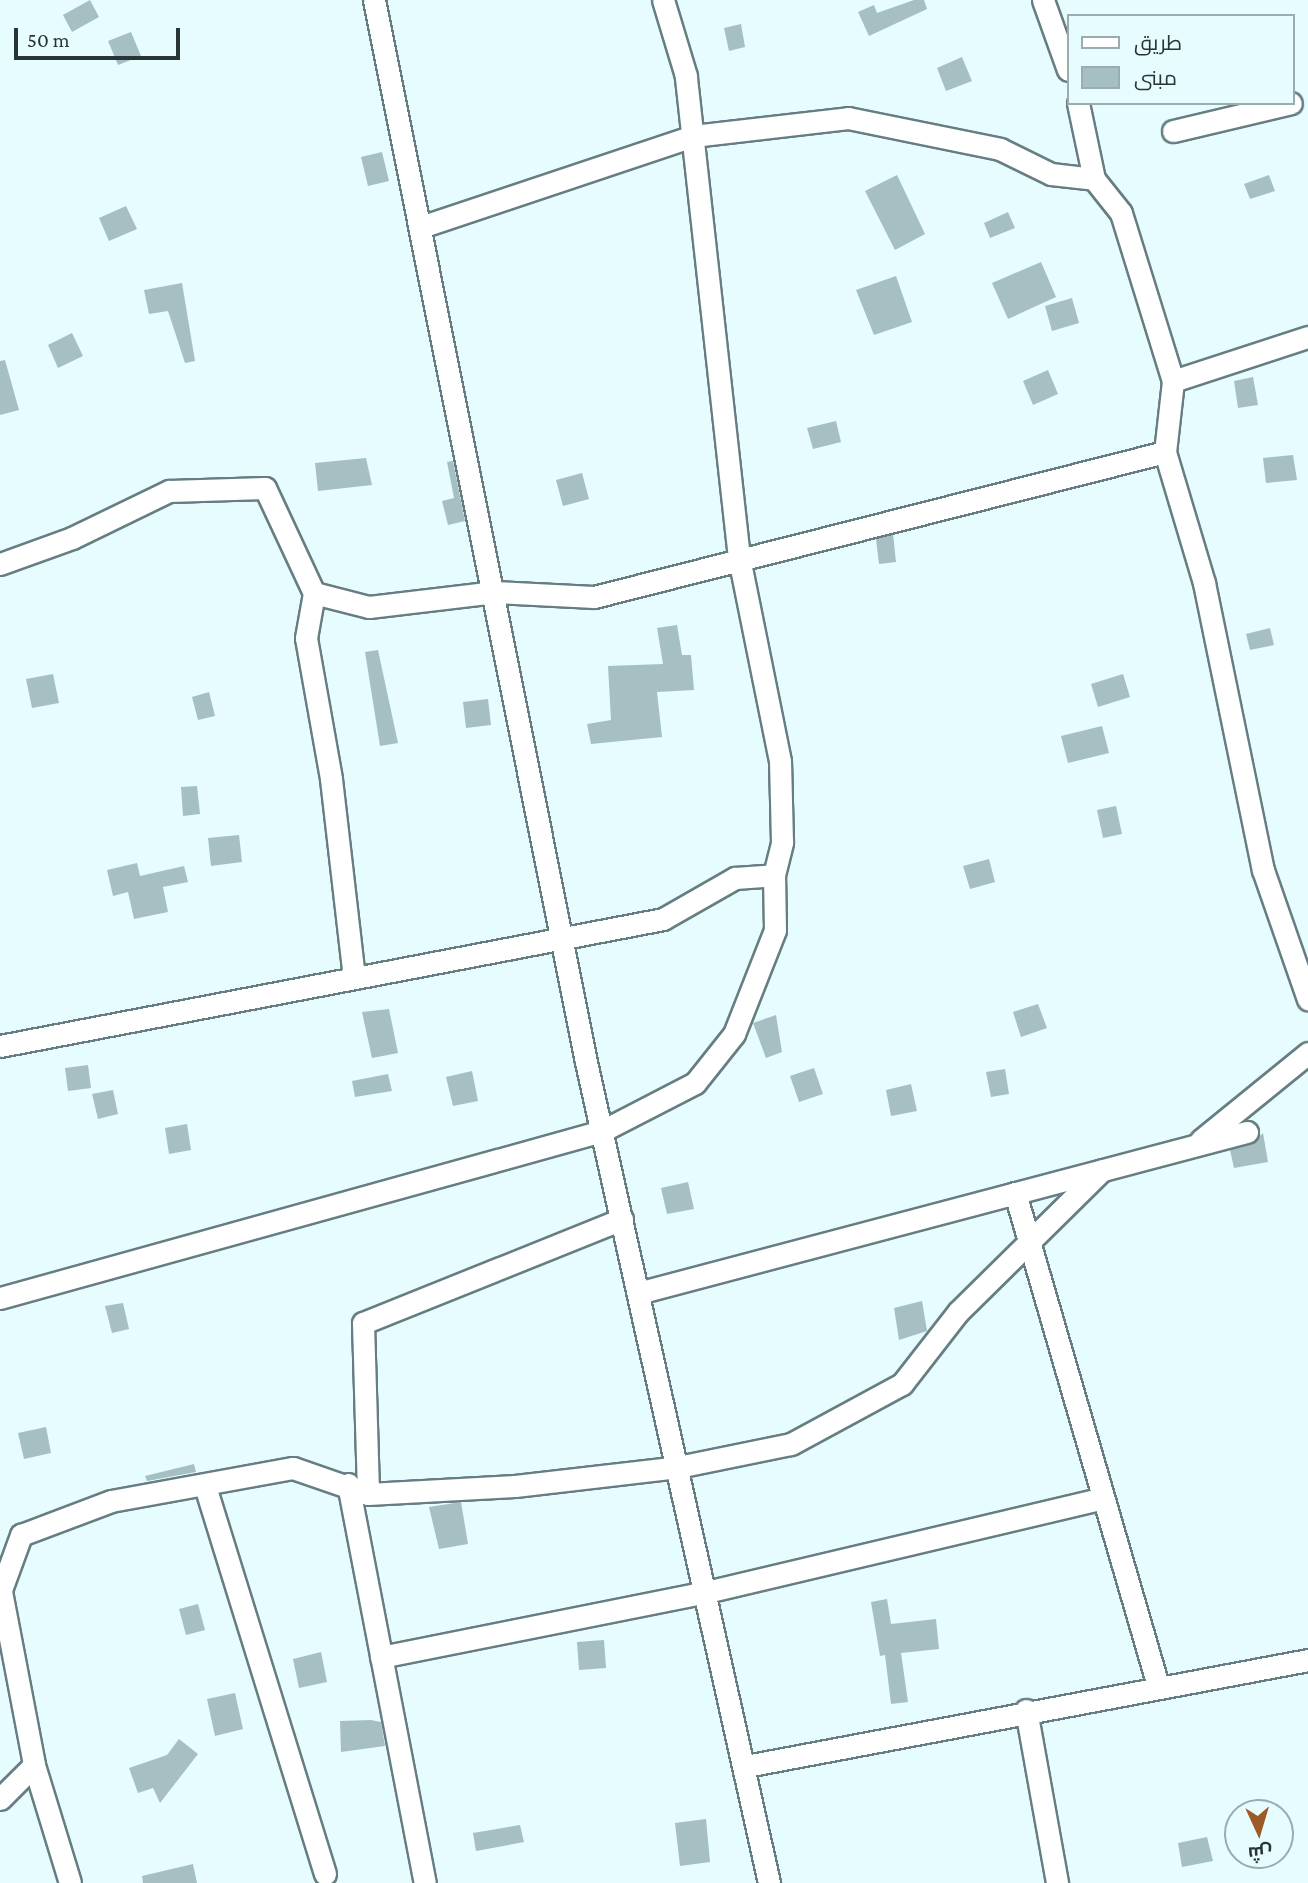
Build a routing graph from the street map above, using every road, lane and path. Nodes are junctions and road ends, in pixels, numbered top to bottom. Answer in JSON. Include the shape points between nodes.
{"nodes":[{"id":1,"x":374,"y":0,"type":"edge"},
{"id":2,"x":663,"y":0,"type":"edge"},
{"id":3,"x":1043,"y":0,"type":"edge"},
{"id":4,"x":1066,"y":64,"type":"edge"},
{"id":5,"x":1078,"y":105,"type":"edge"},
{"id":6,"x":1284,"y":105,"type":"edge"},
{"id":7,"x":1173,"y":131,"type":"dead end"},
{"id":8,"x":693,"y":136,"type":"junction"},
{"id":9,"x":1094,"y":179,"type":"junction"},
{"id":10,"x":421,"y":227,"type":"junction"},
{"id":11,"x":1308,"y":337,"type":"edge"},
{"id":12,"x":1173,"y":381,"type":"junction"},
{"id":13,"x":1165,"y":452,"type":"junction"},
{"id":14,"x":739,"y":558,"type":"junction"},
{"id":15,"x":0,"y":564,"type":"edge"},
{"id":16,"x":495,"y":592,"type":"junction"},
{"id":17,"x":314,"y":593,"type":"junction"},
{"id":18,"x":774,"y":875,"type":"junction"},
{"id":19,"x":562,"y":940,"type":"junction"},
{"id":20,"x":354,"y":978,"type":"junction"},
{"id":21,"x":1308,"y":999,"type":"edge"},
{"id":22,"x":0,"y":1046,"type":"edge"},
{"id":23,"x":1308,"y":1053,"type":"edge"},
{"id":24,"x":601,"y":1131,"type":"junction"},
{"id":25,"x":1247,"y":1132,"type":"dead end"},
{"id":26,"x":1194,"y":1146,"type":"junction"},
{"id":27,"x":1102,"y":1170,"type":"junction"},
{"id":28,"x":1015,"y":1193,"type":"junction"},
{"id":29,"x":622,"y":1219,"type":"junction"},
{"id":30,"x":1029,"y":1242,"type":"junction"},
{"id":31,"x":638,"y":1293,"type":"junction"},
{"id":32,"x":0,"y":1298,"type":"edge"},
{"id":33,"x":678,"y":1467,"type":"junction"},
{"id":34,"x":348,"y":1484,"type":"junction"},
{"id":35,"x":205,"y":1486,"type":"junction"},
{"id":36,"x":368,"y":1494,"type":"junction"},
{"id":37,"x":1103,"y":1498,"type":"junction"},
{"id":38,"x":1,"y":1588,"type":"edge"},
{"id":39,"x":706,"y":1592,"type":"junction"},
{"id":40,"x":382,"y":1657,"type":"junction"},
{"id":41,"x":1308,"y":1660,"type":"edge"},
{"id":42,"x":1158,"y":1686,"type":"junction"},
{"id":43,"x":1026,"y":1710,"type":"junction"},
{"id":44,"x":34,"y":1765,"type":"junction"},
{"id":45,"x":746,"y":1766,"type":"junction"},
{"id":46,"x":0,"y":1799,"type":"edge"},
{"id":47,"x":325,"y":1874,"type":"dead end"},
{"id":48,"x":70,"y":1883,"type":"edge"},
{"id":49,"x":425,"y":1883,"type":"edge"},
{"id":50,"x":769,"y":1883,"type":"edge"},
{"id":51,"x":1057,"y":1883,"type":"edge"}],
"edges":[{"from":1,"to":10,"type":"street"},
{"from":2,"to":8,"type":"street","via":[[686,76]]},
{"from":3,"to":4,"type":"street"},
{"from":5,"to":9,"type":"street"},
{"from":6,"to":7,"type":"street"},
{"from":8,"to":9,"type":"street","via":[[848,118],[1000,149],[1051,174]]},
{"from":8,"to":10,"type":"street"},
{"from":8,"to":14,"type":"street"},
{"from":9,"to":12,"type":"street","via":[[1121,213]]},
{"from":10,"to":16,"type":"street"},
{"from":11,"to":12,"type":"street"},
{"from":12,"to":13,"type":"street"},
{"from":13,"to":14,"type":"street"},
{"from":13,"to":21,"type":"street","via":[[1204,583],[1263,870]]},
{"from":14,"to":16,"type":"street","via":[[594,597]]},
{"from":14,"to":18,"type":"street","via":[[780,761],[782,842]]},
{"from":15,"to":17,"type":"street","via":[[72,538],[169,491],[265,488]]},
{"from":16,"to":17,"type":"street","via":[[369,607]]},
{"from":16,"to":19,"type":"street"},
{"from":17,"to":20,"type":"street","via":[[306,638],[331,779]]},
{"from":18,"to":19,"type":"street","via":[[735,878],[663,919]]},
{"from":18,"to":24,"type":"street","via":[[775,930],[734,1034],[695,1083]]},
{"from":19,"to":20,"type":"street"},
{"from":19,"to":24,"type":"street"},
{"from":20,"to":22,"type":"street"},
{"from":23,"to":26,"type":"street"},
{"from":24,"to":29,"type":"street"},
{"from":24,"to":32,"type":"street"},
{"from":25,"to":26,"type":"street"},
{"from":26,"to":27,"type":"street"},
{"from":27,"to":28,"type":"street"},
{"from":27,"to":30,"type":"street"},
{"from":28,"to":30,"type":"street"},
{"from":28,"to":31,"type":"street"},
{"from":29,"to":31,"type":"street"},
{"from":29,"to":36,"type":"street","via":[[363,1323]]},
{"from":30,"to":33,"type":"street","via":[[958,1312],[902,1384],[791,1444]]},
{"from":30,"to":37,"type":"street"},
{"from":31,"to":33,"type":"street"},
{"from":33,"to":36,"type":"street","via":[[514,1486]]},
{"from":33,"to":39,"type":"street"},
{"from":34,"to":35,"type":"street","via":[[293,1468]]},
{"from":34,"to":36,"type":"street"},
{"from":34,"to":40,"type":"street"},
{"from":35,"to":38,"type":"street","via":[[111,1501],[21,1535]]},
{"from":35,"to":47,"type":"street"},
{"from":37,"to":39,"type":"street"},
{"from":37,"to":42,"type":"street"},
{"from":38,"to":44,"type":"street"},
{"from":39,"to":40,"type":"street"},
{"from":39,"to":45,"type":"street"},
{"from":40,"to":49,"type":"street"},
{"from":41,"to":42,"type":"street"},
{"from":42,"to":43,"type":"street"},
{"from":43,"to":45,"type":"street"},
{"from":43,"to":51,"type":"street"},
{"from":44,"to":46,"type":"street"},
{"from":44,"to":48,"type":"street"},
{"from":45,"to":50,"type":"street"}]}
